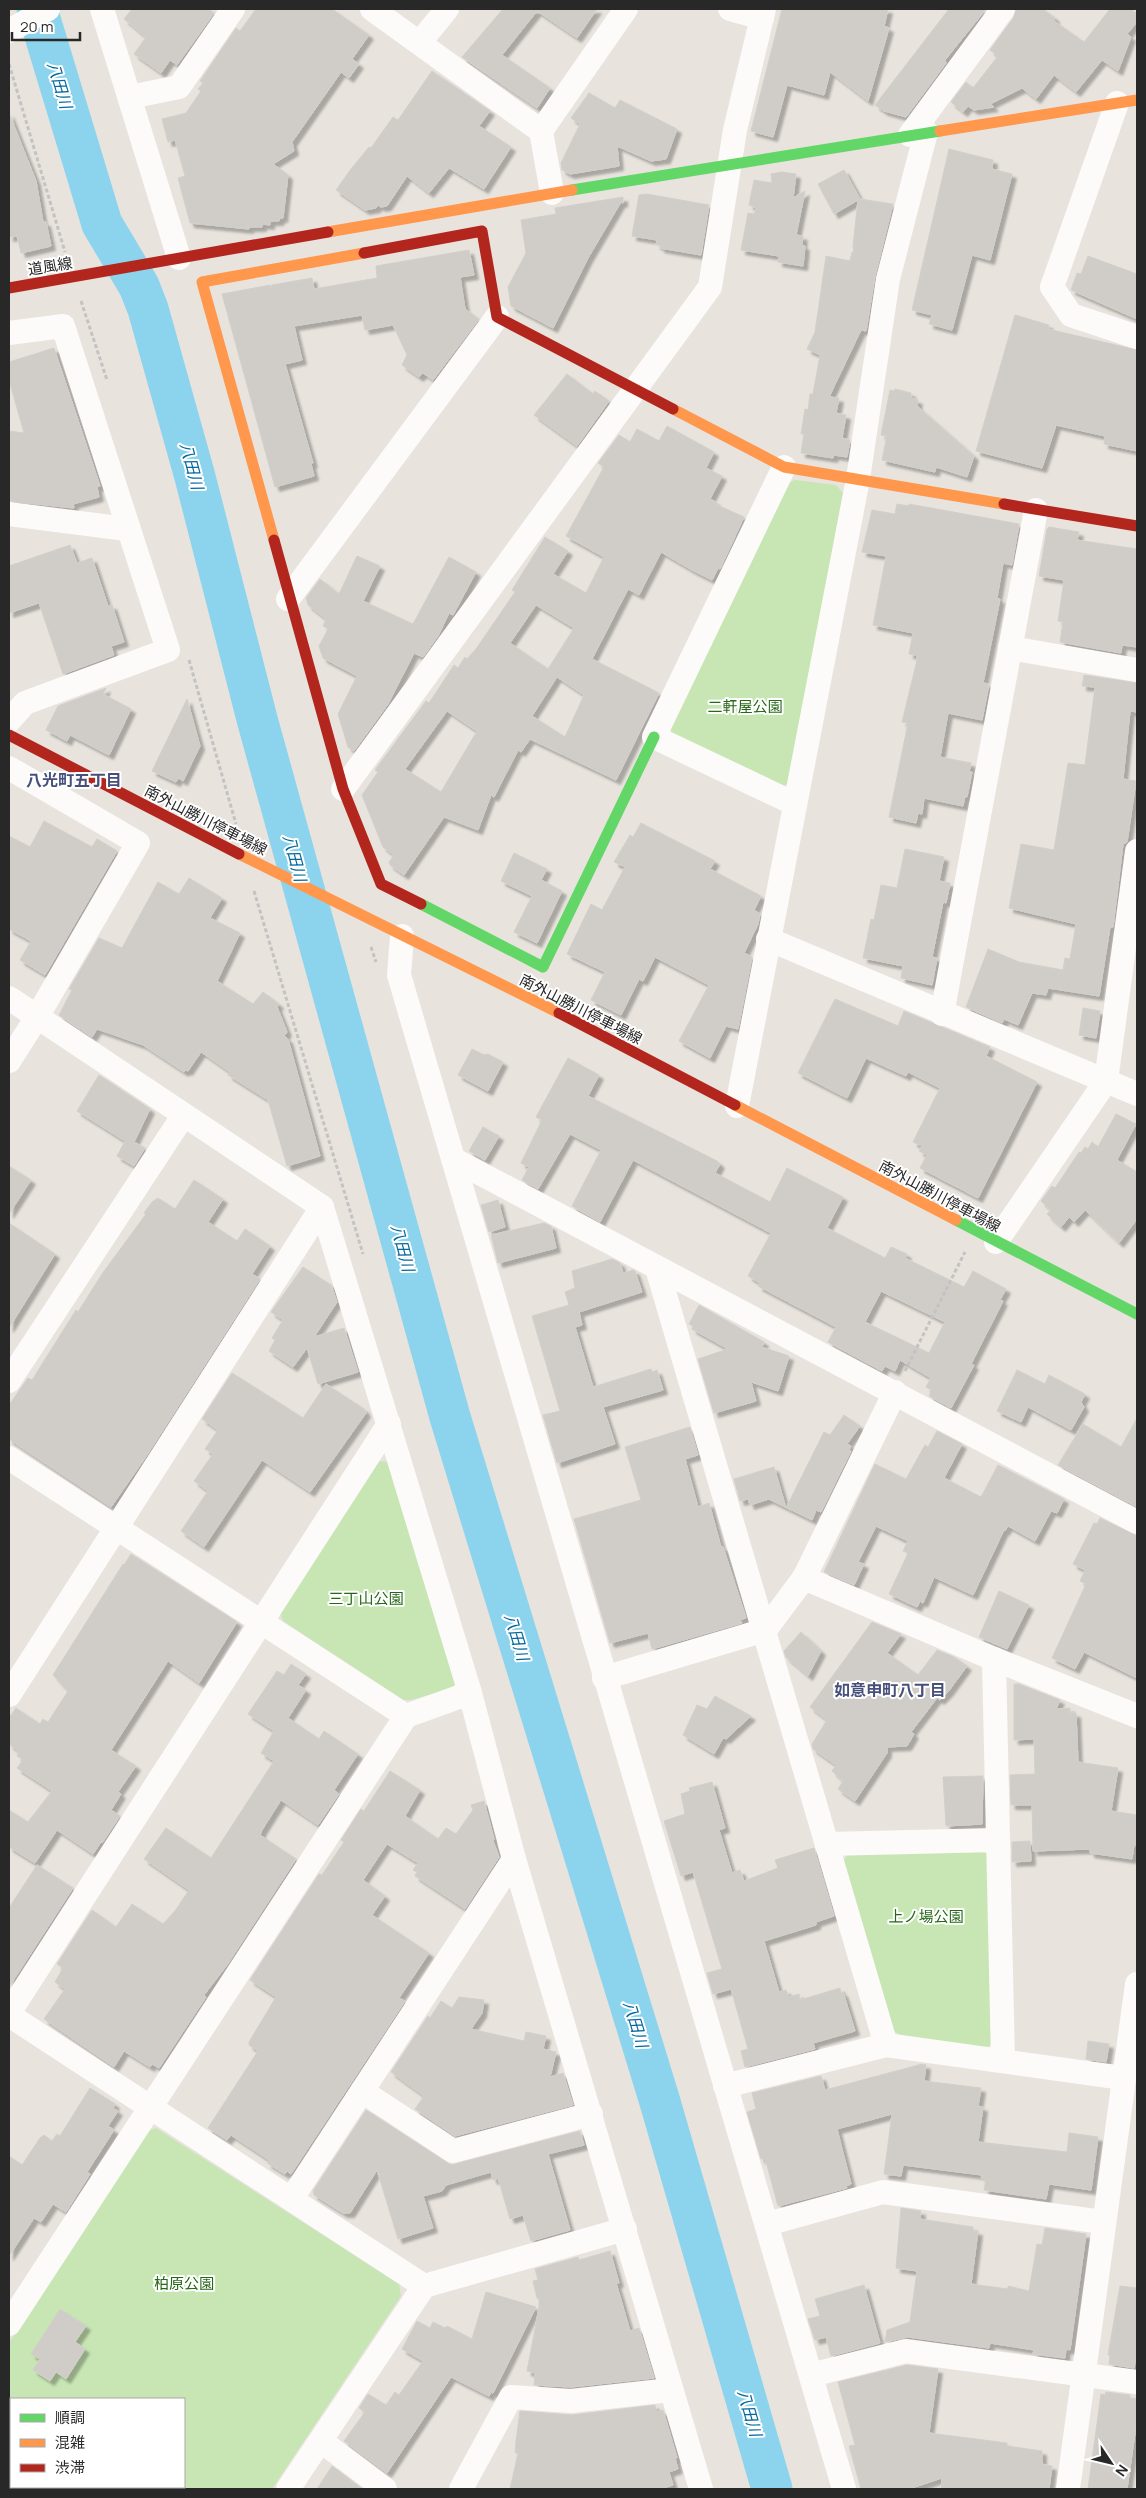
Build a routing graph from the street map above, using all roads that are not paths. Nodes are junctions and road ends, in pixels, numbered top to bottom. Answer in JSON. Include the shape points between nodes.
{"nodes":[{"id":1,"x":48,"y":9,"type":"edge"},
{"id":2,"x":102,"y":9,"type":"edge"},
{"id":3,"x":233,"y":9,"type":"edge"},
{"id":4,"x":372,"y":9,"type":"edge"},
{"id":5,"x":447,"y":9,"type":"edge"},
{"id":6,"x":626,"y":9,"type":"edge"},
{"id":7,"x":730,"y":9,"type":"edge"},
{"id":8,"x":1002,"y":9,"type":"edge"},
{"id":9,"x":763,"y":14,"type":"edge"},
{"id":10,"x":15,"y":28,"type":"edge"},
{"id":11,"x":420,"y":42,"type":"junction"},
{"id":12,"x":130,"y":98,"type":"junction"},
{"id":13,"x":1127,"y":101,"type":"edge"},
{"id":14,"x":541,"y":131,"type":"junction"},
{"id":15,"x":918,"y":133,"type":"junction"},
{"id":16,"x":731,"y":165,"type":"junction"},
{"id":17,"x":552,"y":193,"type":"junction"},
{"id":18,"x":179,"y":258,"type":"junction"},
{"id":19,"x":9,"y":288,"type":"edge"},
{"id":20,"x":497,"y":317,"type":"junction"},
{"id":21,"x":9,"y":333,"type":"edge"},
{"id":22,"x":1137,"y":337,"type":"edge"},
{"id":23,"x":636,"y":390,"type":"junction"},
{"id":24,"x":784,"y":467,"type":"junction"},
{"id":25,"x":858,"y":479,"type":"junction"},
{"id":26,"x":1036,"y":510,"type":"junction"},
{"id":27,"x":9,"y":514,"type":"edge"},
{"id":28,"x":1137,"y":526,"type":"edge"},
{"id":29,"x":127,"y":529,"type":"junction"},
{"id":30,"x":288,"y":599,"type":"junction"},
{"id":31,"x":1010,"y":648,"type":"junction"},
{"id":32,"x":1137,"y":670,"type":"edge"},
{"id":33,"x":9,"y":721,"type":"edge"},
{"id":34,"x":9,"y":735,"type":"edge"},
{"id":35,"x":654,"y":737,"type":"junction"},
{"id":36,"x":9,"y":768,"type":"edge"},
{"id":37,"x":342,"y":789,"type":"junction"},
{"id":38,"x":795,"y":804,"type":"junction"},
{"id":39,"x":1137,"y":851,"type":"edge"},
{"id":40,"x":402,"y":936,"type":"junction"},
{"id":41,"x":768,"y":939,"type":"junction"},
{"id":42,"x":9,"y":998,"type":"edge"},
{"id":43,"x":942,"y":1014,"type":"junction"},
{"id":44,"x":37,"y":1017,"type":"junction"},
{"id":45,"x":9,"y":1061,"type":"edge"},
{"id":46,"x":1106,"y":1081,"type":"junction"},
{"id":47,"x":1137,"y":1094,"type":"edge"},
{"id":48,"x":737,"y":1106,"type":"junction"},
{"id":49,"x":183,"y":1116,"type":"junction"},
{"id":50,"x":454,"y":1159,"type":"junction"},
{"id":51,"x":322,"y":1207,"type":"junction"},
{"id":52,"x":996,"y":1242,"type":"junction"},
{"id":53,"x":657,"y":1268,"type":"junction"},
{"id":54,"x":1137,"y":1314,"type":"edge"},
{"id":55,"x":9,"y":1381,"type":"edge"},
{"id":56,"x":895,"y":1392,"type":"junction"},
{"id":57,"x":389,"y":1424,"type":"junction"},
{"id":58,"x":9,"y":1458,"type":"edge"},
{"id":59,"x":1137,"y":1522,"type":"edge"},
{"id":60,"x":118,"y":1528,"type":"junction"},
{"id":61,"x":804,"y":1578,"type":"junction"},
{"id":62,"x":261,"y":1622,"type":"junction"},
{"id":63,"x":765,"y":1630,"type":"junction"},
{"id":64,"x":994,"y":1659,"type":"junction"},
{"id":65,"x":604,"y":1678,"type":"junction"},
{"id":66,"x":470,"y":1693,"type":"junction"},
{"id":67,"x":9,"y":1695,"type":"edge"},
{"id":68,"x":406,"y":1716,"type":"junction"},
{"id":69,"x":1137,"y":1716,"type":"edge"},
{"id":70,"x":997,"y":1840,"type":"junction"},
{"id":71,"x":827,"y":1844,"type":"junction"},
{"id":72,"x":514,"y":1859,"type":"junction"},
{"id":73,"x":1137,"y":1984,"type":"edge"},
{"id":74,"x":9,"y":2014,"type":"edge"},
{"id":75,"x":886,"y":2045,"type":"junction"},
{"id":76,"x":1003,"y":2061,"type":"junction"},
{"id":77,"x":1123,"y":2078,"type":"junction"},
{"id":78,"x":725,"y":2086,"type":"junction"},
{"id":79,"x":362,"y":2091,"type":"junction"},
{"id":80,"x":150,"y":2107,"type":"junction"},
{"id":81,"x":591,"y":2114,"type":"junction"},
{"id":82,"x":292,"y":2198,"type":"junction"},
{"id":83,"x":1103,"y":2222,"type":"junction"},
{"id":84,"x":767,"y":2224,"type":"junction"},
{"id":85,"x":625,"y":2228,"type":"junction"},
{"id":86,"x":424,"y":2286,"type":"junction"},
{"id":87,"x":9,"y":2324,"type":"edge"},
{"id":88,"x":1083,"y":2374,"type":"junction"},
{"id":89,"x":811,"y":2375,"type":"junction"},
{"id":90,"x":1137,"y":2382,"type":"edge"},
{"id":91,"x":670,"y":2390,"type":"junction"},
{"id":92,"x":321,"y":2441,"type":"junction"},
{"id":93,"x":288,"y":2489,"type":"edge"},
{"id":94,"x":385,"y":2489,"type":"edge"},
{"id":95,"x":460,"y":2489,"type":"edge"},
{"id":96,"x":701,"y":2489,"type":"edge"},
{"id":97,"x":844,"y":2489,"type":"edge"},
{"id":98,"x":1068,"y":2489,"type":"edge"}],
"edges":[{"from":1,"to":10,"type":"street"},
{"from":2,"to":12,"type":"street"},
{"from":3,"to":12,"type":"street","via":[[179,87]]},
{"from":4,"to":11,"type":"street"},
{"from":5,"to":11,"type":"street"},
{"from":6,"to":14,"type":"street"},
{"from":7,"to":9,"type":"street"},
{"from":8,"to":15,"type":"street"},
{"from":9,"to":16,"type":"street","via":[[735,130]]},
{"from":11,"to":14,"type":"street"},
{"from":12,"to":18,"type":"street"},
{"from":13,"to":15,"type":"street","name":"道風線"},
{"from":13,"to":22,"type":"street","via":[[1052,287],[1071,315]]},
{"from":14,"to":17,"type":"street"},
{"from":15,"to":16,"type":"street","name":"道風線"},
{"from":15,"to":25,"type":"street","via":[[888,279]]},
{"from":16,"to":17,"type":"street","name":"道風線"},
{"from":16,"to":23,"type":"street","via":[[710,287]]},
{"from":17,"to":18,"type":"street","name":"道風線"},
{"from":18,"to":19,"type":"street","name":"道風線"},
{"from":20,"to":23,"type":"street"},
{"from":20,"to":30,"type":"street"},
{"from":20,"to":30,"type":"street","via":[[482,231],[202,282]]},
{"from":21,"to":29,"type":"street","via":[[62,326]]},
{"from":23,"to":24,"type":"street"},
{"from":23,"to":37,"type":"street"},
{"from":24,"to":25,"type":"street"},
{"from":24,"to":35,"type":"street"},
{"from":25,"to":26,"type":"street"},
{"from":25,"to":38,"type":"street"},
{"from":26,"to":28,"type":"street"},
{"from":26,"to":31,"type":"street"},
{"from":27,"to":29,"type":"street"},
{"from":29,"to":33,"type":"street","via":[[168,650],[25,703]]},
{"from":30,"to":37,"type":"street"},
{"from":31,"to":32,"type":"street"},
{"from":31,"to":43,"type":"street"},
{"from":34,"to":40,"type":"street","name":"南外山勝川停車場線"},
{"from":35,"to":37,"type":"street","via":[[544,967],[381,884]]},
{"from":35,"to":38,"type":"street"},
{"from":36,"to":44,"type":"street","via":[[138,843]]},
{"from":38,"to":41,"type":"street"},
{"from":39,"to":46,"type":"street"},
{"from":40,"to":48,"type":"street","name":"南外山勝川停車場線","via":[[530,998]]},
{"from":40,"to":50,"type":"street","via":[[399,975]]},
{"from":41,"to":43,"type":"street"},
{"from":41,"to":48,"type":"street"},
{"from":42,"to":44,"type":"street"},
{"from":43,"to":46,"type":"street"},
{"from":44,"to":45,"type":"street"},
{"from":44,"to":49,"type":"street"},
{"from":46,"to":47,"type":"street"},
{"from":46,"to":52,"type":"street"},
{"from":48,"to":52,"type":"street","name":"南外山勝川停車場線"},
{"from":49,"to":51,"type":"street"},
{"from":49,"to":55,"type":"street"},
{"from":50,"to":53,"type":"street"},
{"from":50,"to":65,"type":"street"},
{"from":51,"to":57,"type":"street"},
{"from":51,"to":60,"type":"street"},
{"from":52,"to":54,"type":"street","name":"南外山勝川停車場線"},
{"from":53,"to":56,"type":"street"},
{"from":53,"to":63,"type":"street"},
{"from":56,"to":59,"type":"street"},
{"from":56,"to":61,"type":"street"},
{"from":57,"to":62,"type":"street"},
{"from":57,"to":66,"type":"street"},
{"from":58,"to":60,"type":"street"},
{"from":60,"to":62,"type":"street"},
{"from":60,"to":67,"type":"street"},
{"from":61,"to":63,"type":"street"},
{"from":61,"to":64,"type":"street"},
{"from":62,"to":68,"type":"street"},
{"from":62,"to":74,"type":"street"},
{"from":63,"to":65,"type":"street"},
{"from":63,"to":71,"type":"street"},
{"from":64,"to":69,"type":"street"},
{"from":64,"to":70,"type":"street"},
{"from":65,"to":78,"type":"street"},
{"from":66,"to":68,"type":"street"},
{"from":66,"to":72,"type":"street"},
{"from":68,"to":80,"type":"street"},
{"from":70,"to":71,"type":"street"},
{"from":70,"to":76,"type":"street"},
{"from":71,"to":75,"type":"street"},
{"from":72,"to":79,"type":"street"},
{"from":72,"to":81,"type":"street"},
{"from":73,"to":77,"type":"street"},
{"from":74,"to":80,"type":"street"},
{"from":75,"to":76,"type":"street"},
{"from":75,"to":78,"type":"street"},
{"from":76,"to":77,"type":"street"},
{"from":77,"to":83,"type":"street"},
{"from":78,"to":84,"type":"street"},
{"from":79,"to":81,"type":"street","via":[[453,2151]]},
{"from":79,"to":82,"type":"street"},
{"from":80,"to":82,"type":"street"},
{"from":80,"to":87,"type":"street"},
{"from":81,"to":85,"type":"street"},
{"from":82,"to":86,"type":"street"},
{"from":83,"to":84,"type":"street","via":[[883,2192]]},
{"from":83,"to":88,"type":"street"},
{"from":84,"to":89,"type":"street"},
{"from":85,"to":86,"type":"street"},
{"from":85,"to":91,"type":"street"},
{"from":86,"to":92,"type":"street"},
{"from":88,"to":89,"type":"street","via":[[906,2351]]},
{"from":88,"to":90,"type":"street"},
{"from":88,"to":98,"type":"street"},
{"from":89,"to":97,"type":"street"},
{"from":91,"to":95,"type":"street","via":[[571,2401],[511,2397]]},
{"from":91,"to":96,"type":"street"},
{"from":92,"to":93,"type":"street"},
{"from":92,"to":94,"type":"street"}]}
